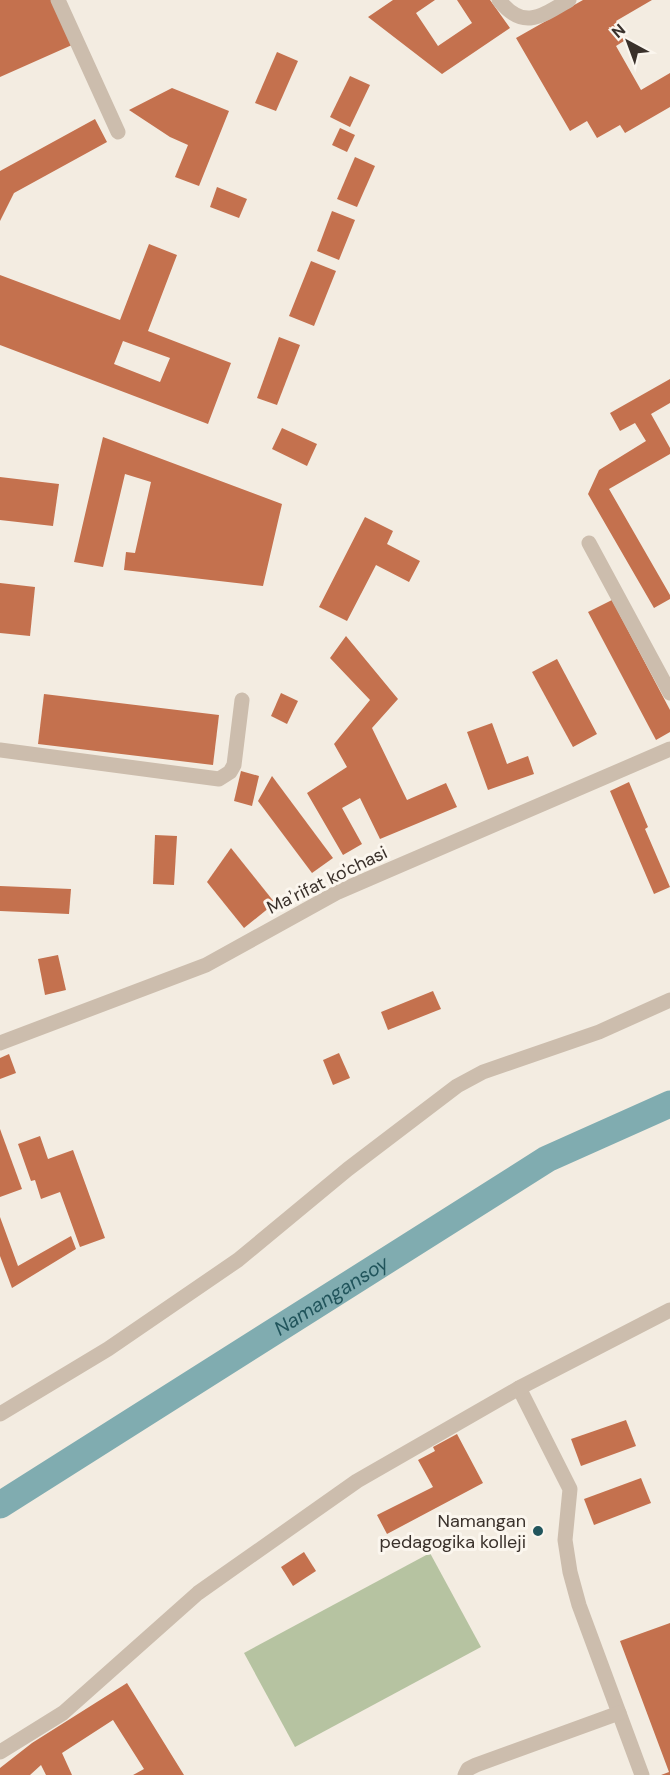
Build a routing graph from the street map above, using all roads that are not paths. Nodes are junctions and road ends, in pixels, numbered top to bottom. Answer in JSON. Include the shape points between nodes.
{"nodes":[{"id":1,"x":58,"y":0,"type":"edge"},
{"id":2,"x":499,"y":0,"type":"edge"},
{"id":3,"x":569,"y":0,"type":"edge"},
{"id":4,"x":118,"y":132,"type":"dead end"},
{"id":5,"x":590,"y":543,"type":"dead end"},
{"id":6,"x":670,"y":693,"type":"edge"},
{"id":7,"x":242,"y":700,"type":"dead end"},
{"id":8,"x":670,"y":749,"type":"edge"},
{"id":9,"x":0,"y":750,"type":"edge"},
{"id":10,"x":670,"y":1000,"type":"edge"},
{"id":11,"x":0,"y":1043,"type":"edge"},
{"id":12,"x":670,"y":1310,"type":"edge"},
{"id":13,"x":519,"y":1388,"type":"junction"},
{"id":14,"x":0,"y":1414,"type":"edge"},
{"id":15,"x":619,"y":1713,"type":"junction"},
{"id":16,"x":0,"y":1752,"type":"edge"},
{"id":17,"x":465,"y":1775,"type":"edge"},
{"id":18,"x":642,"y":1775,"type":"edge"}],
"edges":[{"from":1,"to":4,"type":"street"},
{"from":2,"to":3,"type":"street","via":[[518,16],[531,19]]},
{"from":5,"to":6,"type":"street"},
{"from":7,"to":9,"type":"street","via":[[234,765],[219,779]]},
{"from":8,"to":11,"type":"street","name":"Maʼrifat ko'chasi","via":[[338,892],[206,965]]},
{"from":10,"to":14,"type":"street","via":[[599,1032],[483,1072],[457,1086],[230,1266],[108,1349]]},
{"from":12,"to":13,"type":"street"},
{"from":13,"to":15,"type":"street","via":[[570,1489],[565,1540],[570,1572]]},
{"from":13,"to":16,"type":"street","via":[[357,1481],[198,1593],[63,1713]]},
{"from":15,"to":17,"type":"street","via":[[476,1765]]},
{"from":15,"to":18,"type":"street"}]}
